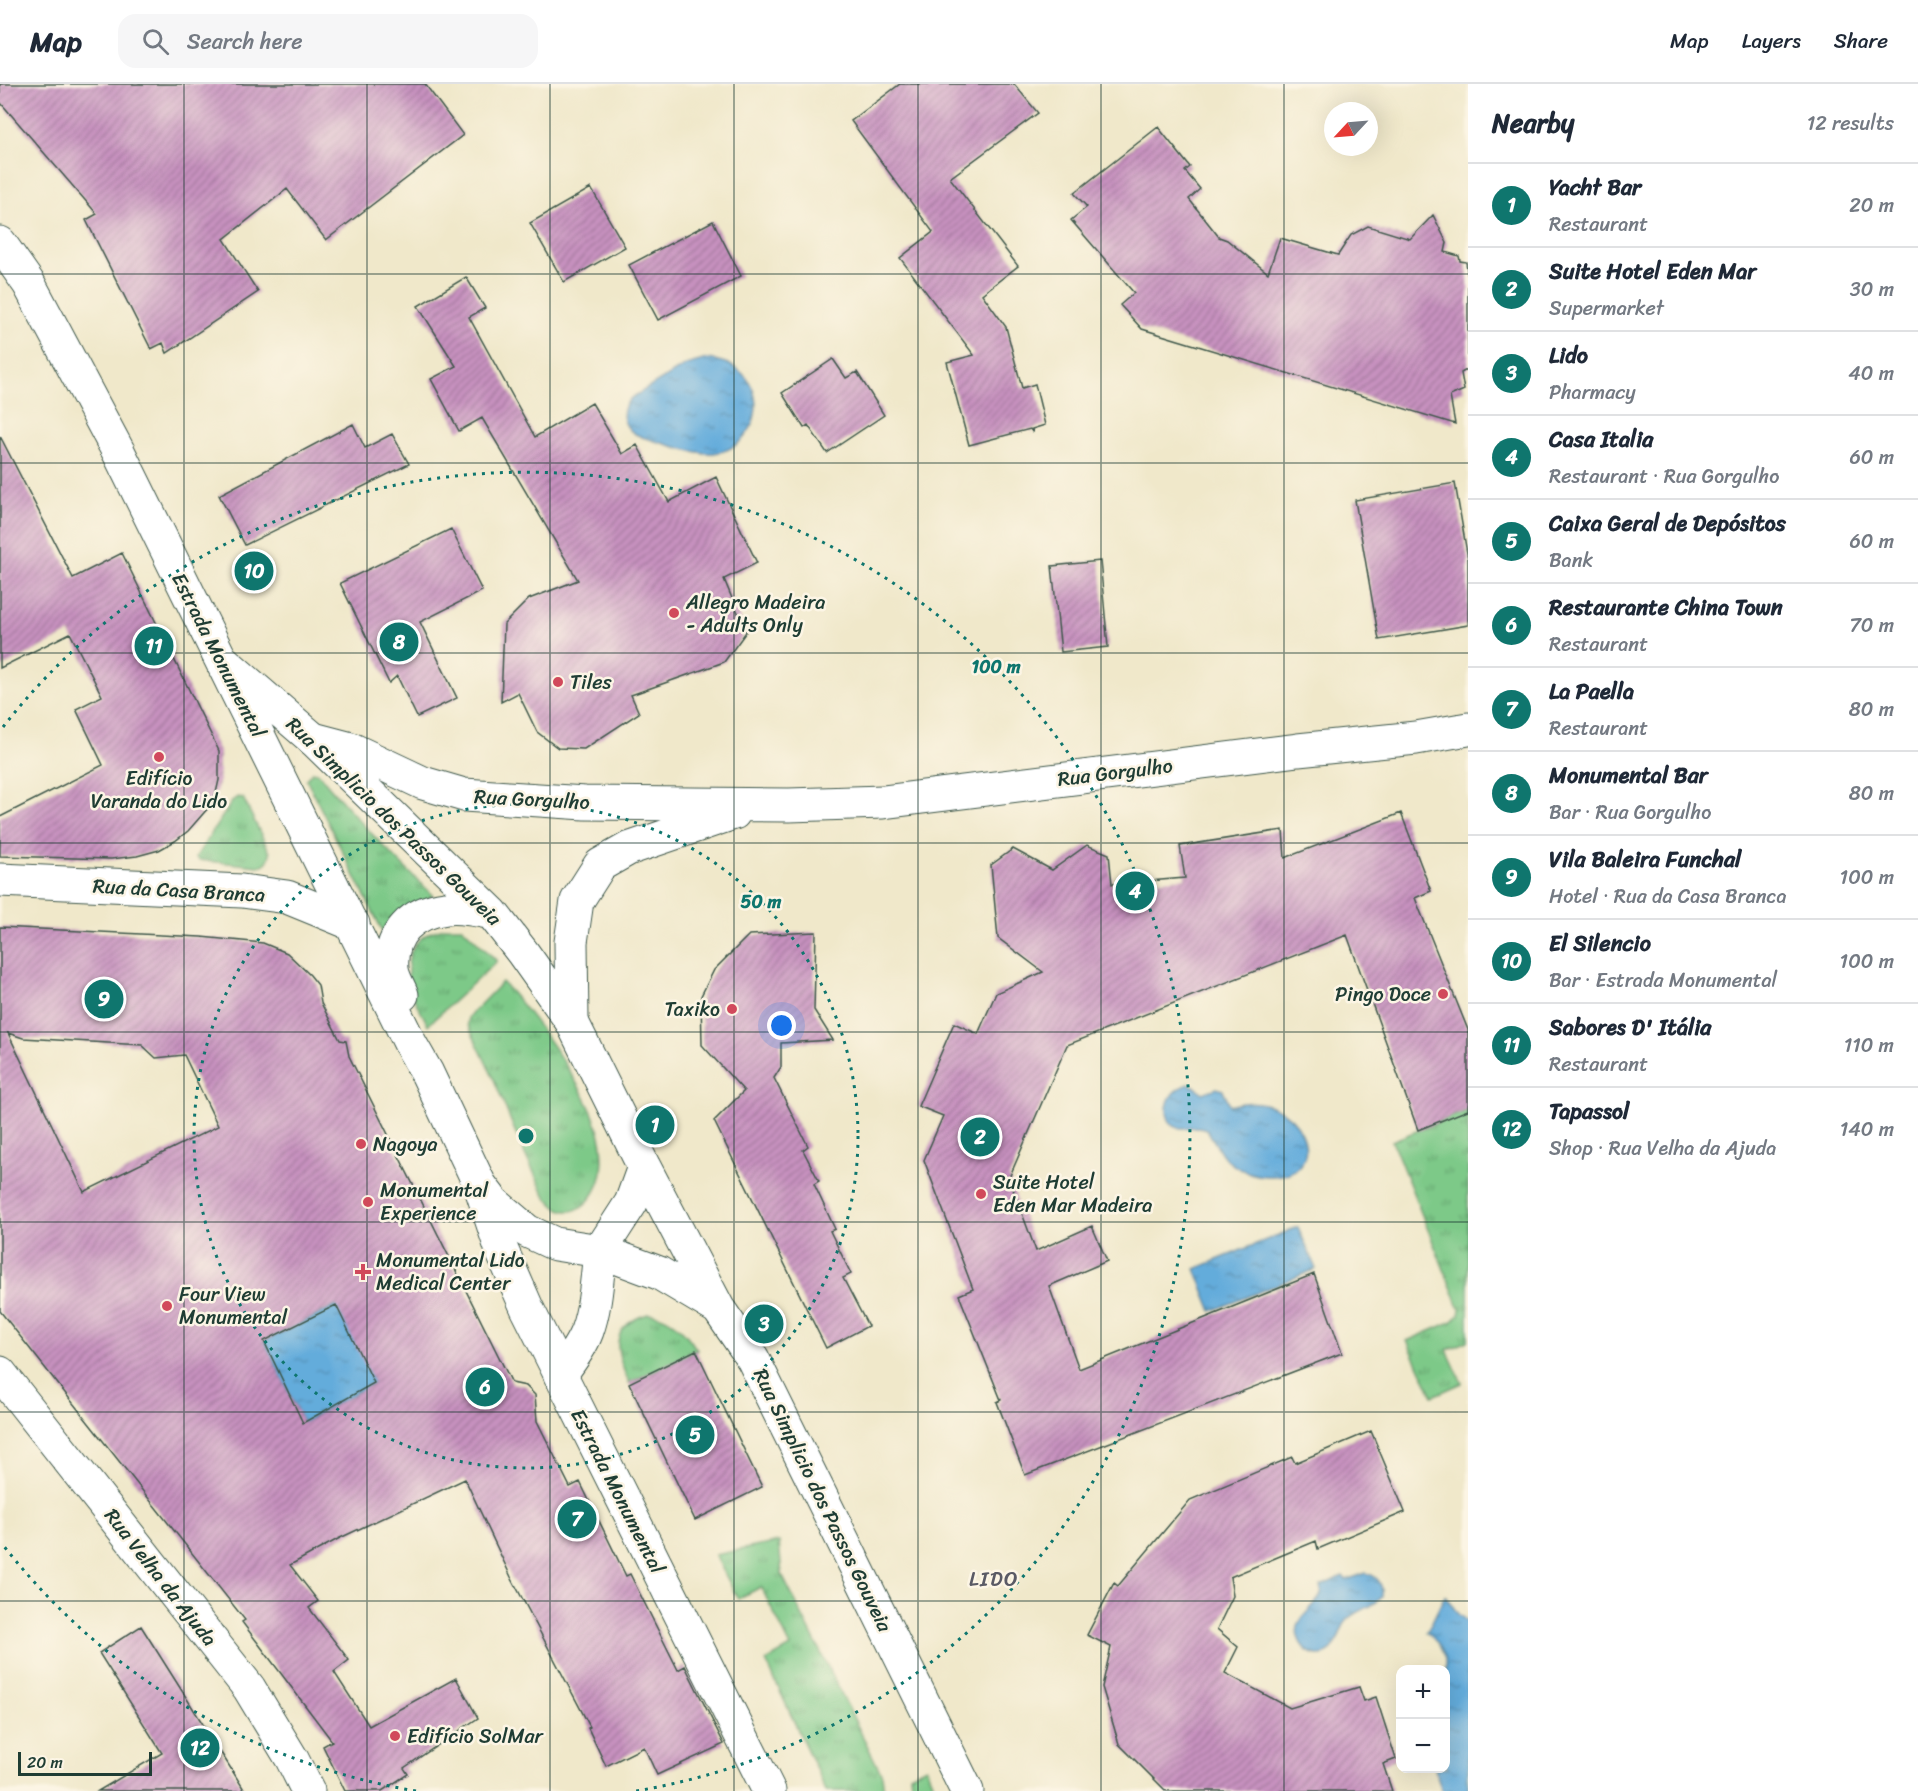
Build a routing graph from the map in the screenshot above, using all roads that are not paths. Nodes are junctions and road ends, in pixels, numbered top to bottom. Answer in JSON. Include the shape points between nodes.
{"nodes":[{"id":1,"x":0,"y":243,"type":"edge"},
{"id":2,"x":223,"y":661,"type":"junction"},
{"id":3,"x":1468,"y":729,"type":"edge"},
{"id":4,"x":313,"y":739,"type":"junction"},
{"id":5,"x":761,"y":804,"type":"junction"},
{"id":6,"x":0,"y":880,"type":"edge"},
{"id":7,"x":492,"y":914,"type":"junction"},
{"id":8,"x":353,"y":924,"type":"junction"},
{"id":9,"x":572,"y":1022,"type":"junction"},
{"id":10,"x":427,"y":1073,"type":"junction"},
{"id":11,"x":644,"y":1167,"type":"junction"},
{"id":12,"x":480,"y":1185,"type":"junction"},
{"id":13,"x":600,"y":1251,"type":"junction"},
{"id":14,"x":718,"y":1308,"type":"junction"},
{"id":15,"x":0,"y":1373,"type":"edge"},
{"id":16,"x":560,"y":1375,"type":"junction"},
{"id":17,"x":309,"y":1791,"type":"edge"},
{"id":18,"x":769,"y":1791,"type":"edge"},
{"id":19,"x":967,"y":1791,"type":"edge"}],
"edges":[{"from":1,"to":2,"type":"street","name":"Estrada Monumental","via":[[35,295]]},
{"from":2,"to":4,"type":"street","name":"Rua Simplicio dos Passos Gouveia"},
{"from":2,"to":8,"type":"street","name":"Estrada Monumental"},
{"from":3,"to":5,"type":"street","name":"Rua Gorgulho","via":[[883,802]]},
{"from":4,"to":5,"type":"street","name":"Rua Gorgulho","via":[[351,749],[423,783],[464,795],[585,803]]},
{"from":4,"to":7,"type":"street","name":"Rua Simplicio dos Passos Gouveia"},
{"from":5,"to":9,"type":"street","name":"Rua Gorgulho","via":[[628,849],[600,865],[577,901],[571,942]]},
{"from":6,"to":8,"type":"street","name":"Rua da Casa Branca","via":[[242,891],[287,897]]},
{"from":7,"to":9,"type":"street","name":"Rua Simplicio dos Passos Gouveia"},
{"from":7,"to":10,"type":"street","name":"Estrada Monumental","via":[[465,908],[422,914],[402,929],[392,948],[392,972],[421,1040]]},
{"from":8,"to":10,"type":"street","name":"Estrada Monumental"},
{"from":9,"to":11,"type":"street","name":"Rua Simplicio dos Passos Gouveia"},
{"from":10,"to":12,"type":"street","name":"Estrada Monumental"},
{"from":11,"to":13,"type":"street","via":[[631,1203]]},
{"from":11,"to":14,"type":"street","name":"Rua Simplicio dos Passos Gouveia"},
{"from":12,"to":13,"type":"street","name":"Estrada Monumental","via":[[493,1202],[527,1231],[555,1244]]},
{"from":12,"to":16,"type":"street","name":"Estrada Monumental","via":[[502,1251]]},
{"from":13,"to":14,"type":"street","name":"Estrada Monumental","via":[[659,1273]]},
{"from":13,"to":16,"type":"street","via":[[588,1329]]},
{"from":14,"to":19,"type":"street","name":"Rua Simplicio dos Passos Gouveia","via":[[753,1359]]},
{"from":15,"to":17,"type":"street","name":"Rua Velha da Ajuda","via":[[249,1689]]},
{"from":16,"to":18,"type":"street","name":"Estrada Monumental"}]}
